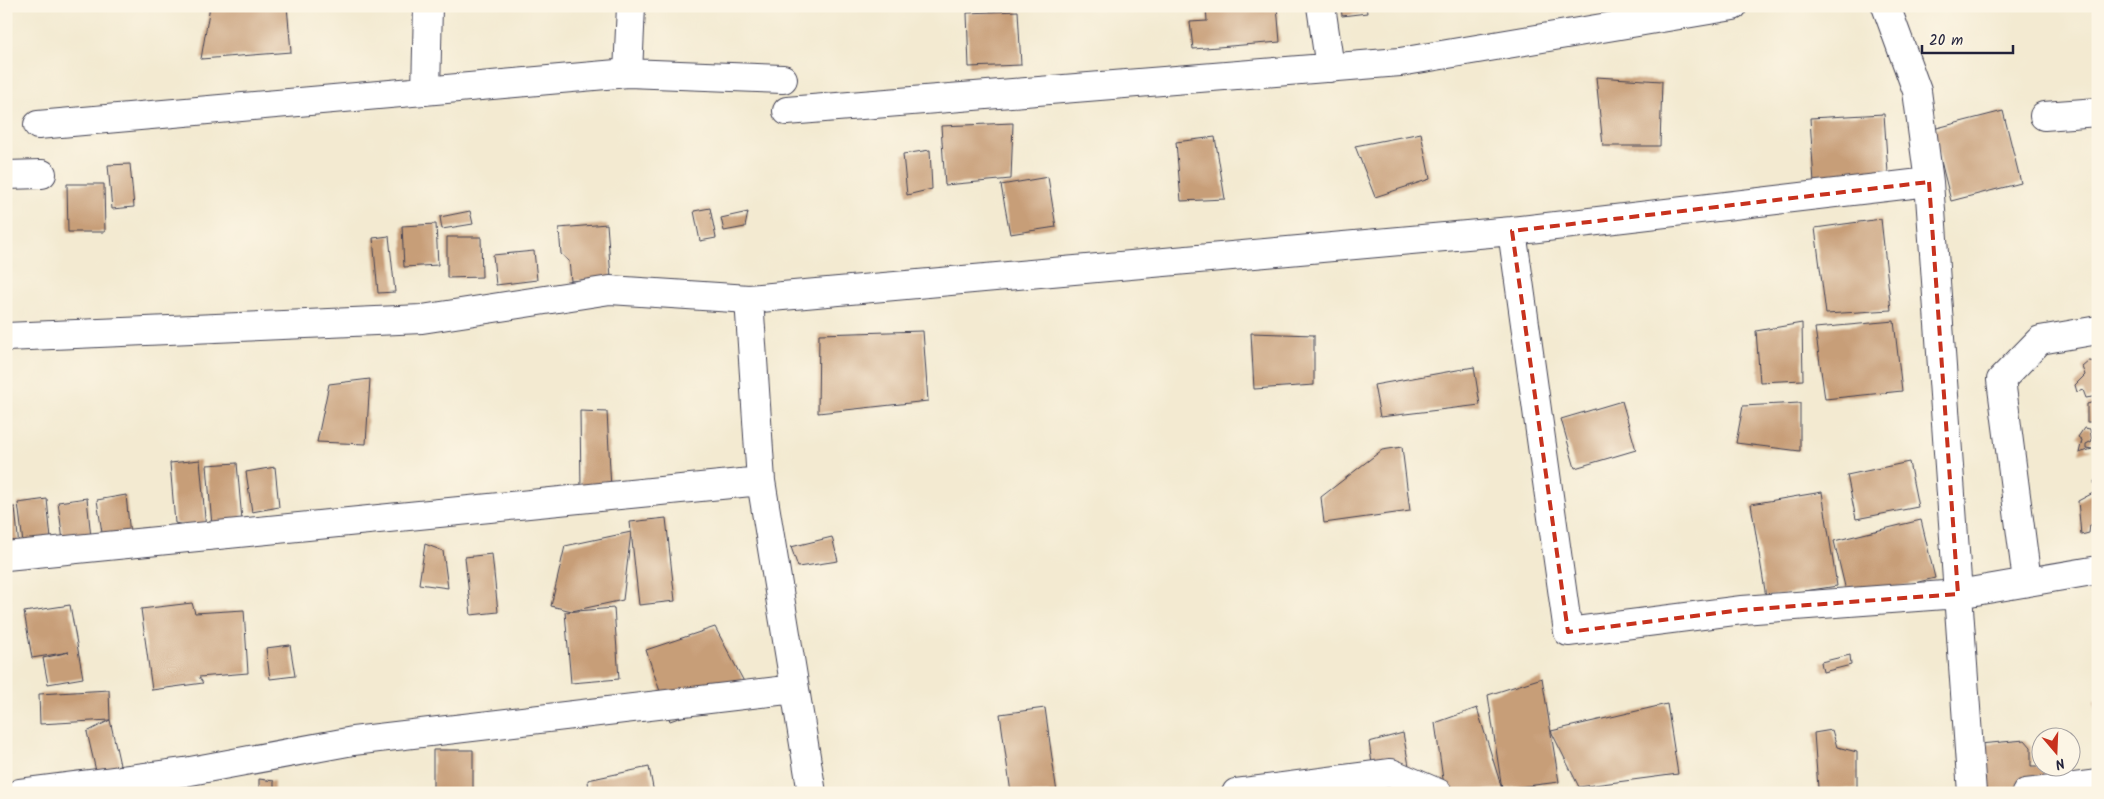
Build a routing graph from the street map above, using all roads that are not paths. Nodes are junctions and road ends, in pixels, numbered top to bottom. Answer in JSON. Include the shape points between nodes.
{"nodes":[{"id":1,"x":428,"y":6,"type":"edge"},
{"id":2,"x":631,"y":6,"type":"edge"},
{"id":3,"x":1321,"y":6,"type":"edge"},
{"id":4,"x":1733,"y":6,"type":"edge"},
{"id":5,"x":1886,"y":6,"type":"edge"},
{"id":6,"x":1330,"y":68,"type":"junction"},
{"id":7,"x":628,"y":73,"type":"junction"},
{"id":8,"x":783,"y":79,"type":"dead end"},
{"id":9,"x":426,"y":91,"type":"junction"},
{"id":10,"x":787,"y":111,"type":"dead end"},
{"id":11,"x":2098,"y":112,"type":"edge"},
{"id":12,"x":2044,"y":116,"type":"dead end"},
{"id":13,"x":38,"y":126,"type":"dead end"},
{"id":14,"x":42,"y":174,"type":"dead end"},
{"id":15,"x":6,"y":176,"type":"edge"},
{"id":16,"x":1928,"y":182,"type":"junction"},
{"id":17,"x":1512,"y":231,"type":"junction"},
{"id":18,"x":748,"y":299,"type":"junction"},
{"id":19,"x":2098,"y":330,"type":"edge"},
{"id":20,"x":6,"y":337,"type":"edge"},
{"id":21,"x":761,"y":482,"type":"junction"},
{"id":22,"x":6,"y":556,"type":"edge"},
{"id":23,"x":2098,"y":570,"type":"edge"},
{"id":24,"x":2027,"y":581,"type":"junction"},
{"id":25,"x":1958,"y":594,"type":"junction"},
{"id":26,"x":795,"y":690,"type":"junction"},
{"id":27,"x":2098,"y":784,"type":"edge"},
{"id":28,"x":20,"y":793,"type":"edge"},
{"id":29,"x":812,"y":793,"type":"edge"},
{"id":30,"x":1236,"y":793,"type":"edge"},
{"id":31,"x":1438,"y":793,"type":"edge"},
{"id":32,"x":1972,"y":793,"type":"edge"},
{"id":33,"x":2026,"y":793,"type":"edge"}],
"edges":[{"from":1,"to":9,"type":"street"},
{"from":2,"to":7,"type":"street"},
{"from":3,"to":6,"type":"street"},
{"from":4,"to":6,"type":"street","via":[[1400,62]]},
{"from":5,"to":16,"type":"street","via":[[1917,91]]},
{"from":6,"to":10,"type":"street"},
{"from":7,"to":8,"type":"street"},
{"from":7,"to":9,"type":"street"},
{"from":9,"to":13,"type":"street"},
{"from":11,"to":12,"type":"street"},
{"from":14,"to":15,"type":"street"},
{"from":16,"to":17,"type":"street"},
{"from":16,"to":25,"type":"street"},
{"from":17,"to":18,"type":"street"},
{"from":17,"to":25,"type":"street","via":[[1568,632],[1742,610]]},
{"from":18,"to":20,"type":"street","via":[[610,290],[422,318]]},
{"from":18,"to":21,"type":"street"},
{"from":19,"to":24,"type":"street","via":[[2040,340],[2001,380]]},
{"from":21,"to":22,"type":"street"},
{"from":21,"to":26,"type":"street"},
{"from":23,"to":24,"type":"street"},
{"from":24,"to":25,"type":"street"},
{"from":25,"to":32,"type":"street"},
{"from":26,"to":28,"type":"street","via":[[353,741],[185,772]]},
{"from":26,"to":29,"type":"street"},
{"from":27,"to":33,"type":"street"},
{"from":30,"to":31,"type":"street","via":[[1391,773]]}]}
